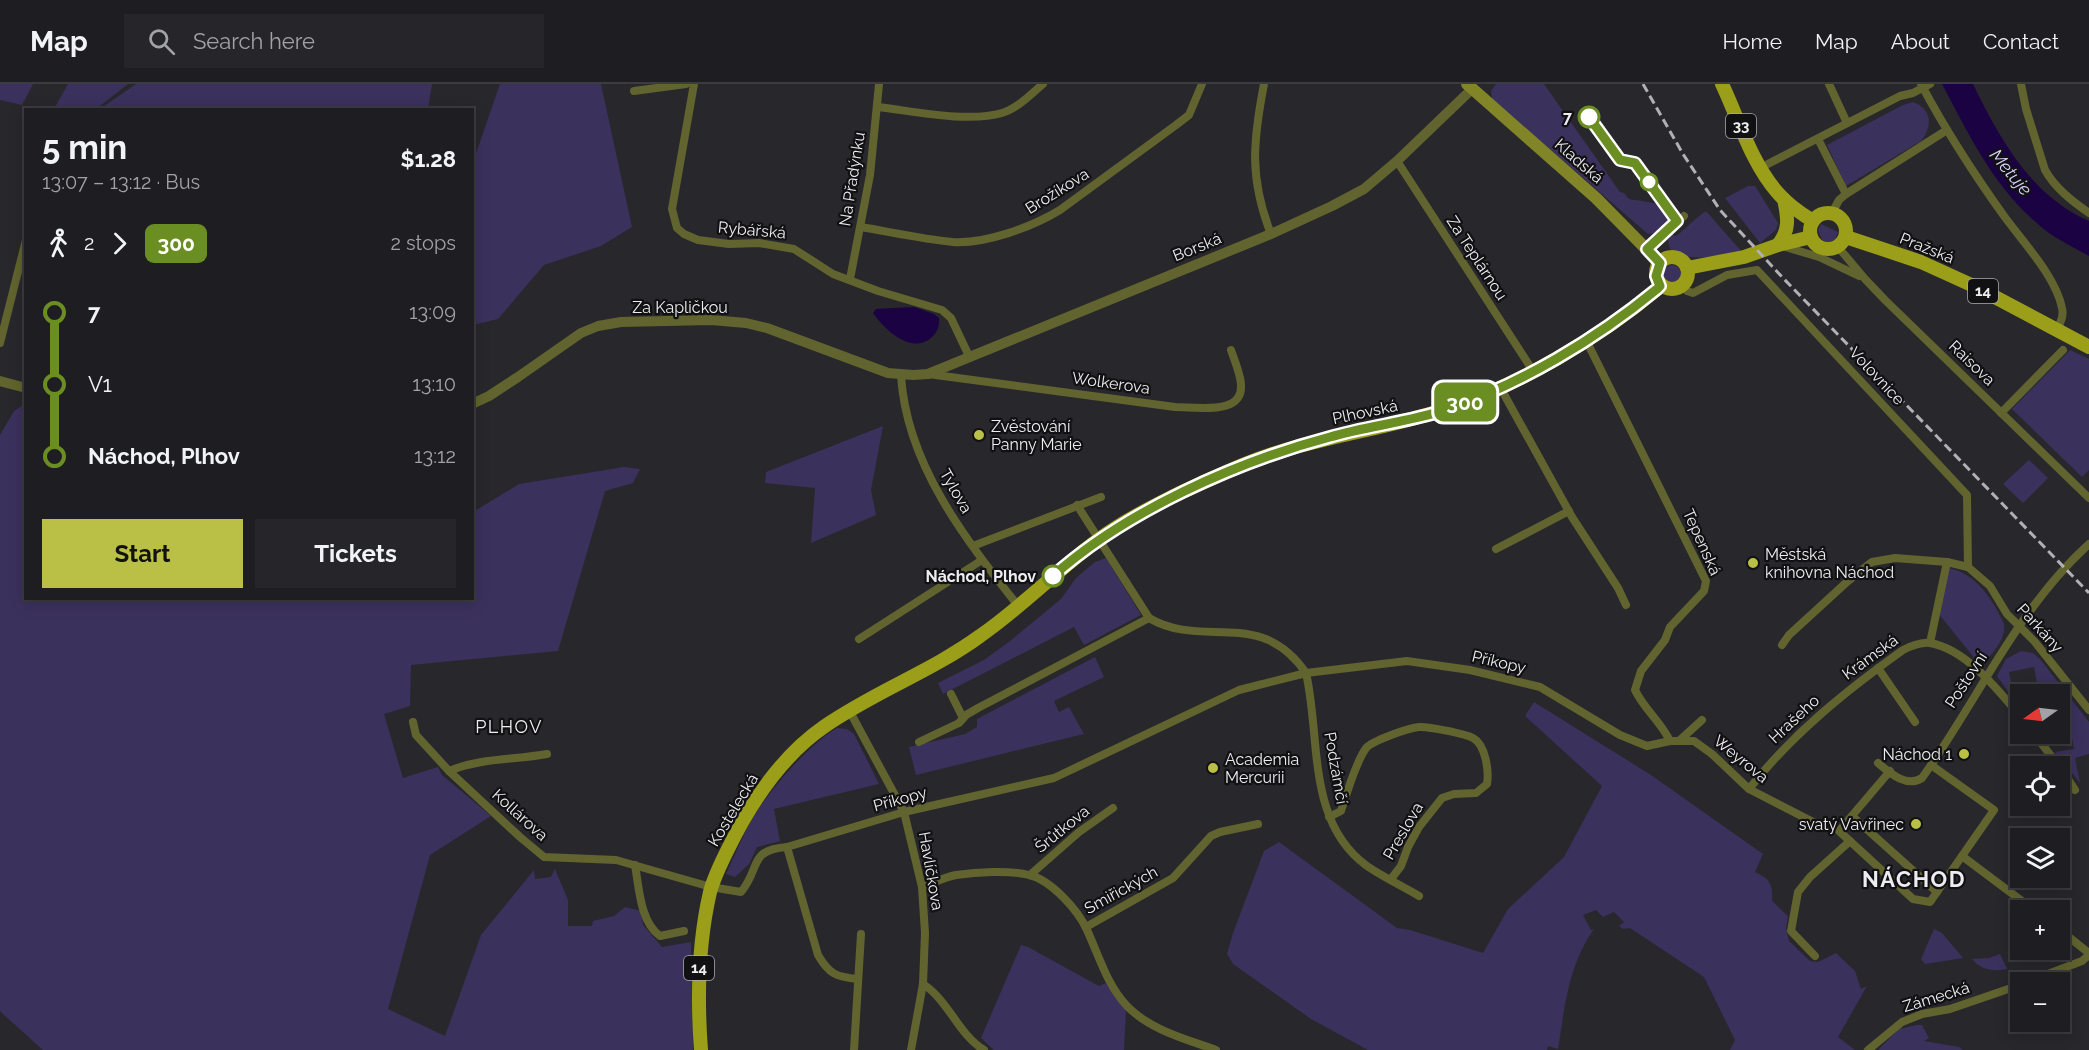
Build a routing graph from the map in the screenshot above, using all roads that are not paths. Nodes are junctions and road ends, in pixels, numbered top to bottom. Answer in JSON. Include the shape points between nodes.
{"nodes":[{"id":1,"x":686,"y":84,"type":"edge"},
{"id":2,"x":694,"y":84,"type":"edge"},
{"id":3,"x":879,"y":84,"type":"edge"},
{"id":4,"x":1043,"y":84,"type":"edge"},
{"id":5,"x":1202,"y":84,"type":"edge"},
{"id":6,"x":1264,"y":84,"type":"edge"},
{"id":7,"x":1722,"y":84,"type":"edge"},
{"id":8,"x":1829,"y":84,"type":"edge"},
{"id":9,"x":2021,"y":84,"type":"edge"},
{"id":10,"x":1924,"y":85,"type":"edge"},
{"id":11,"x":1471,"y":86,"type":"edge"},
{"id":12,"x":634,"y":91,"type":"dead end"},
{"id":13,"x":878,"y":107,"type":"junction"},
{"id":14,"x":1847,"y":123,"type":"junction"},
{"id":15,"x":1947,"y":130,"type":"junction"},
{"id":16,"x":1818,"y":139,"type":"junction"},
{"id":17,"x":1396,"y":161,"type":"junction"},
{"id":18,"x":1760,"y":168,"type":"junction"},
{"id":19,"x":1846,"y":194,"type":"junction"},
{"id":20,"x":1784,"y":199,"type":"junction"},
{"id":21,"x":1832,"y":213,"type":"junction"},
{"id":22,"x":2089,"y":213,"type":"edge"},
{"id":23,"x":1684,"y":216,"type":"dead end"},
{"id":24,"x":1813,"y":221,"type":"junction"},
{"id":25,"x":861,"y":227,"type":"junction"},
{"id":26,"x":1271,"y":234,"type":"junction"},
{"id":27,"x":1811,"y":237,"type":"junction"},
{"id":28,"x":1842,"y":242,"type":"junction"},
{"id":29,"x":1778,"y":245,"type":"junction"},
{"id":30,"x":24,"y":246,"type":"edge"},
{"id":31,"x":1647,"y":249,"type":"junction"},
{"id":32,"x":1660,"y":263,"type":"junction"},
{"id":33,"x":1688,"y":267,"type":"junction"},
{"id":34,"x":850,"y":279,"type":"junction"},
{"id":35,"x":1865,"y":279,"type":"junction"},
{"id":36,"x":1682,"y":285,"type":"junction"},
{"id":37,"x":1660,"y":286,"type":"junction"},
{"id":38,"x":4,"y":310,"type":"edge"},
{"id":39,"x":2057,"y":330,"type":"junction"},
{"id":40,"x":1586,"y":340,"type":"junction"},
{"id":41,"x":0,"y":344,"type":"edge"},
{"id":42,"x":2089,"y":347,"type":"edge"},
{"id":43,"x":1231,"y":350,"type":"dead end"},
{"id":44,"x":2063,"y":350,"type":"dead end"},
{"id":45,"x":969,"y":356,"type":"junction"},
{"id":46,"x":1533,"y":371,"type":"junction"},
{"id":47,"x":928,"y":374,"type":"junction"},
{"id":48,"x":901,"y":375,"type":"junction"},
{"id":49,"x":0,"y":381,"type":"edge"},
{"id":50,"x":24,"y":387,"type":"edge"},
{"id":51,"x":1500,"y":387,"type":"junction"},
{"id":52,"x":474,"y":403,"type":"edge"},
{"id":53,"x":2001,"y":413,"type":"junction"},
{"id":54,"x":1101,"y":497,"type":"dead end"},
{"id":55,"x":2089,"y":498,"type":"edge"},
{"id":56,"x":1077,"y":506,"type":"junction"},
{"id":57,"x":1569,"y":511,"type":"junction"},
{"id":58,"x":1100,"y":538,"type":"junction"},
{"id":59,"x":2089,"y":544,"type":"edge"},
{"id":60,"x":973,"y":546,"type":"junction"},
{"id":61,"x":1496,"y":549,"type":"dead end"},
{"id":62,"x":982,"y":560,"type":"junction"},
{"id":63,"x":1947,"y":562,"type":"junction"},
{"id":64,"x":1968,"y":567,"type":"junction"},
{"id":65,"x":1626,"y":605,"type":"dead end"},
{"id":66,"x":1019,"y":607,"type":"junction"},
{"id":67,"x":1149,"y":618,"type":"junction"},
{"id":68,"x":2019,"y":627,"type":"junction"},
{"id":69,"x":859,"y":639,"type":"dead end"},
{"id":70,"x":1930,"y":643,"type":"junction"},
{"id":71,"x":1782,"y":645,"type":"dead end"},
{"id":72,"x":1878,"y":668,"type":"junction"},
{"id":73,"x":1305,"y":673,"type":"junction"},
{"id":74,"x":1986,"y":677,"type":"junction"},
{"id":75,"x":951,"y":694,"type":"dead end"},
{"id":76,"x":1837,"y":701,"type":"joint"},
{"id":77,"x":2010,"y":705,"type":"edge"},
{"id":78,"x":849,"y":710,"type":"junction"},
{"id":79,"x":2089,"y":710,"type":"edge"},
{"id":80,"x":963,"y":718,"type":"junction"},
{"id":81,"x":1702,"y":720,"type":"dead end"},
{"id":82,"x":413,"y":722,"type":"dead end"},
{"id":83,"x":1915,"y":722,"type":"dead end"},
{"id":84,"x":1680,"y":740,"type":"junction"},
{"id":85,"x":1670,"y":741,"type":"junction"},
{"id":86,"x":919,"y":742,"type":"dead end"},
{"id":87,"x":2042,"y":744,"type":"edge"},
{"id":88,"x":547,"y":754,"type":"dead end"},
{"id":89,"x":2051,"y":756,"type":"edge"},
{"id":90,"x":1878,"y":763,"type":"dead end"},
{"id":91,"x":1931,"y":765,"type":"junction"},
{"id":92,"x":449,"y":771,"type":"junction"},
{"id":93,"x":1890,"y":771,"type":"junction"},
{"id":94,"x":2070,"y":783,"type":"edge"},
{"id":95,"x":1749,"y":789,"type":"junction"},
{"id":96,"x":2075,"y":790,"type":"dead end"},
{"id":97,"x":1113,"y":808,"type":"dead end"},
{"id":98,"x":904,"y":812,"type":"junction"},
{"id":99,"x":1852,"y":816,"type":"junction"},
{"id":100,"x":1329,"y":817,"type":"junction"},
{"id":101,"x":1258,"y":824,"type":"dead end"},
{"id":102,"x":1823,"y":827,"type":"dead end"},
{"id":103,"x":1850,"y":841,"type":"junction"},
{"id":104,"x":787,"y":847,"type":"junction"},
{"id":105,"x":1962,"y":856,"type":"junction"},
{"id":106,"x":635,"y":865,"type":"junction"},
{"id":107,"x":1030,"y":875,"type":"junction"},
{"id":108,"x":1391,"y":879,"type":"junction"},
{"id":109,"x":711,"y":887,"type":"junction"},
{"id":110,"x":922,"y":887,"type":"junction"},
{"id":111,"x":1937,"y":892,"type":"junction"},
{"id":112,"x":1419,"y":896,"type":"dead end"},
{"id":113,"x":2021,"y":900,"type":"edge"},
{"id":114,"x":1086,"y":927,"type":"junction"},
{"id":115,"x":684,"y":931,"type":"dead end"},
{"id":116,"x":861,"y":934,"type":"dead end"},
{"id":117,"x":2070,"y":938,"type":"edge"},
{"id":118,"x":2089,"y":954,"type":"edge"},
{"id":119,"x":1815,"y":956,"type":"dead end"},
{"id":120,"x":2053,"y":972,"type":"edge"},
{"id":121,"x":858,"y":979,"type":"junction"},
{"id":122,"x":923,"y":984,"type":"junction"},
{"id":123,"x":2010,"y":988,"type":"edge"},
{"id":124,"x":972,"y":1046,"type":"edge"},
{"id":125,"x":701,"y":1050,"type":"edge"},
{"id":126,"x":854,"y":1050,"type":"edge"},
{"id":127,"x":911,"y":1050,"type":"edge"},
{"id":128,"x":984,"y":1050,"type":"edge"},
{"id":129,"x":1216,"y":1050,"type":"edge"},
{"id":130,"x":1868,"y":1050,"type":"edge"}],
"edges":[{"from":1,"to":12,"type":"street"},
{"from":2,"to":34,"type":"street","name":"Rybářská","via":[[672,209],[677,228],[698,240],[794,249],[833,274]]},
{"from":3,"to":13,"type":"street","name":"Na Přadýnku"},
{"from":4,"to":13,"type":"street","via":[[1013,108],[989,116]]},
{"from":5,"to":25,"type":"street","name":"Brožíkova","via":[[1189,115],[1044,220],[996,237],[956,242]]},
{"from":6,"to":26,"type":"street","via":[[1254,146],[1262,212]]},
{"from":7,"to":18,"type":"main road","number":"33"},
{"from":8,"to":14,"type":"street"},
{"from":9,"to":22,"type":"street","via":[[2049,179]]},
{"from":10,"to":14,"type":"street"},
{"from":10,"to":15,"type":"street"},
{"from":11,"to":17,"type":"street","name":"Borská"},
{"from":11,"to":31,"type":"main road","name":"Kladská"},
{"from":13,"to":25,"type":"street","name":"Na Přadýnku"},
{"from":14,"to":16,"type":"street"},
{"from":15,"to":19,"type":"street"},
{"from":15,"to":39,"type":"street","via":[[2057,293],[2062,309]]},
{"from":16,"to":18,"type":"street"},
{"from":16,"to":19,"type":"street"},
{"from":17,"to":26,"type":"street","name":"Borská","via":[[1364,189]]},
{"from":17,"to":46,"type":"street","name":"Za Teplárnou"},
{"from":18,"to":20,"type":"main road","number":"33"},
{"from":19,"to":21,"type":"street"},
{"from":20,"to":24,"type":"main road","number":"33"},
{"from":20,"to":29,"type":"main road","via":[[1788,224]]},
{"from":21,"to":24,"type":"main road","via":[[1821,214]]},
{"from":21,"to":28,"type":"main road","via":[[1843,220],[1847,231]]},
{"from":23,"to":31,"type":"street"},
{"from":24,"to":27,"type":"main road"},
{"from":25,"to":34,"type":"street","name":"Na Přadýnku"},
{"from":26,"to":45,"type":"street","name":"Borská"},
{"from":27,"to":28,"type":"main road","number":"14","via":[[1819,247],[1832,250]]},
{"from":27,"to":29,"type":"main road"},
{"from":28,"to":35,"type":"street","name":"Raisova"},
{"from":28,"to":39,"type":"main road","name":"Pražská","number":"14","via":[[1921,262]]},
{"from":29,"to":33,"type":"main road","via":[[1744,257]]},
{"from":29,"to":35,"type":"street","via":[[1819,257]]},
{"from":30,"to":38,"type":"street"},
{"from":31,"to":32,"type":"main road","name":"Kladská"},
{"from":32,"to":33,"type":"main road","via":[[1676,258]]},
{"from":32,"to":37,"type":"main road","via":[[1656,276]]},
{"from":33,"to":36,"type":"main road"},
{"from":34,"to":45,"type":"street","name":"Rybářská","via":[[942,310],[951,318]]},
{"from":35,"to":53,"type":"street","name":"Raisova"},
{"from":36,"to":37,"type":"main road","via":[[1672,289]]},
{"from":36,"to":64,"type":"street","name":"Volovnice","via":[[1691,293],[1727,275],[1757,270],[1967,495]]},
{"from":37,"to":40,"type":"main road","name":"Plhovská","number":"14"},
{"from":38,"to":41,"type":"street"},
{"from":39,"to":42,"type":"main road","name":"Pražská","number":"14"},
{"from":40,"to":46,"type":"main road","name":"Plhovská","number":"14"},
{"from":40,"to":85,"type":"street","name":"Tepenská","via":[[1706,581],[1704,591],[1670,627],[1641,671],[1635,690]]},
{"from":43,"to":47,"type":"street","name":"Wolkerova","via":[[1240,379],[1237,400],[1228,407],[1175,406]]},
{"from":44,"to":53,"type":"street"},
{"from":45,"to":47,"type":"street","name":"Borská"},
{"from":46,"to":51,"type":"main road","name":"Plhovská","number":"14"},
{"from":47,"to":48,"type":"street","name":"Borská"},
{"from":48,"to":52,"type":"street","name":"Za Kapličkou","via":[[746,323],[621,322],[581,333]]},
{"from":48,"to":60,"type":"street","name":"Tylova","via":[[905,404],[924,464],[933,485]]},
{"from":49,"to":50,"type":"street"},
{"from":51,"to":57,"type":"street"},
{"from":51,"to":58,"type":"main road","name":"Plhovská","number":"14","via":[[1444,410],[1332,436],[1247,464],[1139,515]]},
{"from":53,"to":55,"type":"street","name":"Raisova"},
{"from":54,"to":56,"type":"street"},
{"from":56,"to":58,"type":"street"},
{"from":56,"to":60,"type":"street"},
{"from":57,"to":61,"type":"street"},
{"from":57,"to":65,"type":"street"},
{"from":58,"to":66,"type":"main road","number":"14"},
{"from":58,"to":67,"type":"street"},
{"from":59,"to":68,"type":"street","name":"Poštovní","via":[[2044,590]]},
{"from":60,"to":62,"type":"street","name":"Tylova"},
{"from":62,"to":66,"type":"street","name":"Tylova"},
{"from":62,"to":69,"type":"street"},
{"from":63,"to":64,"type":"street"},
{"from":63,"to":70,"type":"street"},
{"from":63,"to":71,"type":"street","via":[[1895,558],[1872,562]]},
{"from":64,"to":68,"type":"street","name":"Parkány","via":[[1990,586]]},
{"from":66,"to":78,"type":"main road","name":"Kostelecká","number":"14","via":[[948,658]]},
{"from":67,"to":73,"type":"street","via":[[1177,629],[1260,636],[1280,645]]},
{"from":67,"to":80,"type":"street"},
{"from":68,"to":74,"type":"street","name":"Poštovní"},
{"from":68,"to":79,"type":"street","name":"Parkány"},
{"from":70,"to":72,"type":"street","name":"Krámská","via":[[1909,647]]},
{"from":70,"to":74,"type":"street","via":[[1952,652]]},
{"from":72,"to":76,"type":"street","name":"Krámská"},
{"from":72,"to":83,"type":"street"},
{"from":73,"to":85,"type":"street","name":"Příkopy","via":[[1407,661],[1470,670],[1540,687],[1647,747]]},
{"from":73,"to":98,"type":"street","name":"Příkopy","via":[[1239,690],[1054,778]]},
{"from":73,"to":100,"type":"street","name":"Podzámčí","via":[[1320,786]]},
{"from":74,"to":77,"type":"street"},
{"from":74,"to":91,"type":"street","name":"Poštovní"},
{"from":75,"to":80,"type":"street"},
{"from":76,"to":95,"type":"street","name":"Hrašeho","via":[[1770,761]]},
{"from":78,"to":98,"type":"street","name":"Havlíčkova"},
{"from":78,"to":109,"type":"main road","name":"Kostelecká","number":"14","via":[[810,737],[771,777],[735,835]]},
{"from":80,"to":86,"type":"street"},
{"from":81,"to":84,"type":"street"},
{"from":82,"to":92,"type":"street","name":"Kollárova","via":[[416,735]]},
{"from":84,"to":85,"type":"street","name":"Weyrova"},
{"from":84,"to":95,"type":"street","name":"Weyrova","via":[[1694,741]]},
{"from":87,"to":89,"type":"street"},
{"from":88,"to":92,"type":"street","via":[[460,766]]},
{"from":90,"to":93,"type":"street"},
{"from":91,"to":93,"type":"street","via":[[1922,778],[1913,782],[1903,781]]},
{"from":91,"to":105,"type":"street","via":[[1994,810]]},
{"from":92,"to":106,"type":"street","name":"Kollárova","via":[[544,857],[616,860]]},
{"from":93,"to":99,"type":"street"},
{"from":94,"to":96,"type":"street"},
{"from":95,"to":102,"type":"street","name":"Weyrova"},
{"from":97,"to":107,"type":"street","name":"Šrůtkova"},
{"from":98,"to":104,"type":"street","name":"Příkopy"},
{"from":98,"to":110,"type":"street","name":"Havlíčkova"},
{"from":99,"to":103,"type":"street","via":[[1839,831]]},
{"from":99,"to":111,"type":"street"},
{"from":100,"to":108,"type":"street","name":"Podzámčí","via":[[1338,837],[1354,854]]},
{"from":100,"to":108,"type":"street","name":"Preslova","via":[[1341,811],[1362,754],[1373,743],[1418,727],[1474,738],[1486,763],[1487,784],[1476,793],[1442,798],[1419,827]]},
{"from":101,"to":114,"type":"street","name":"Smiřických","via":[[1211,836],[1173,878]]},
{"from":103,"to":111,"type":"street","via":[[1913,899],[1930,902]]},
{"from":103,"to":119,"type":"street","via":[[1798,892],[1791,931]]},
{"from":104,"to":109,"type":"street","name":"Příkopy","via":[[766,850],[760,855],[741,892]]},
{"from":104,"to":121,"type":"street","via":[[818,955],[835,975]]},
{"from":105,"to":111,"type":"street"},
{"from":105,"to":113,"type":"street"},
{"from":106,"to":109,"type":"street","name":"Kollárova"},
{"from":106,"to":115,"type":"street","via":[[640,898],[654,932],[660,936]]},
{"from":107,"to":110,"type":"street","name":"Smiřických","via":[[954,875]]},
{"from":107,"to":114,"type":"street","name":"Smiřických","via":[[1052,887]]},
{"from":108,"to":112,"type":"street","name":"Podzámčí"},
{"from":109,"to":125,"type":"main road","name":"Kostelecká","number":"14","via":[[699,976]]},
{"from":110,"to":122,"type":"street","name":"Havlíčkova","via":[[926,933]]},
{"from":114,"to":129,"type":"street","name":"Smiřických","via":[[1106,974],[1126,1005],[1150,1023]]},
{"from":116,"to":121,"type":"street"},
{"from":117,"to":118,"type":"street"},
{"from":118,"to":120,"type":"street","via":[[2082,961]]},
{"from":121,"to":126,"type":"street"},
{"from":122,"to":124,"type":"street","via":[[933,990]]},
{"from":122,"to":127,"type":"street","name":"Havlíčkova"},
{"from":123,"to":130,"type":"street","name":"Zámecká","via":[[1902,1022]]},
{"from":124,"to":128,"type":"street"}]}
